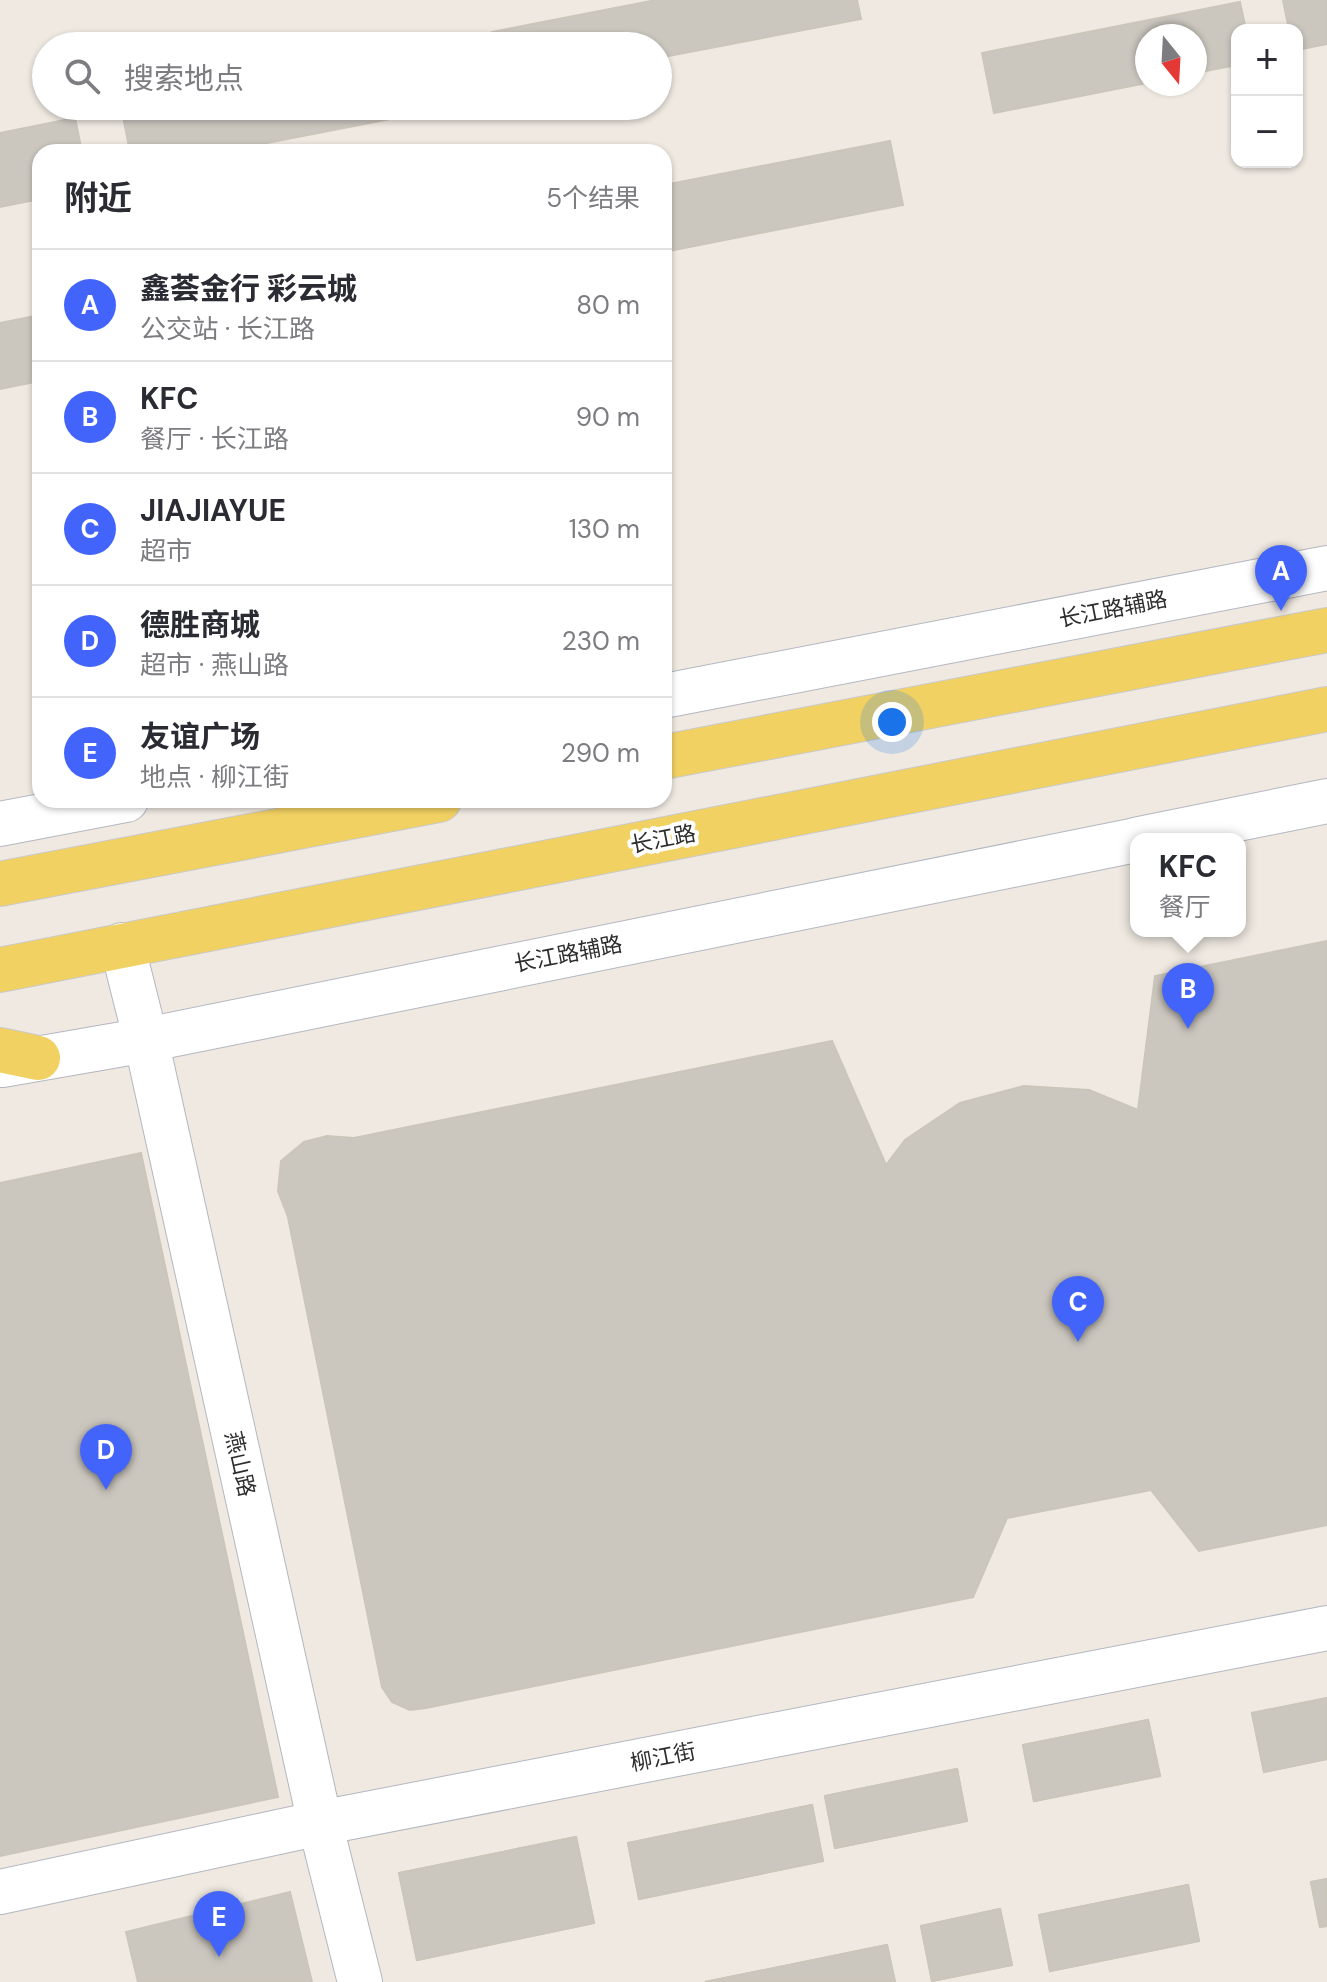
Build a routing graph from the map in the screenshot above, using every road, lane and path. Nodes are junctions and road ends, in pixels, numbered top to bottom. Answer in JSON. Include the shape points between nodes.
{"nodes":[{"id":1,"x":1327,"y":568,"type":"edge"},
{"id":2,"x":1327,"y":630,"type":"edge"},
{"id":3,"x":672,"y":694,"type":"edge"},
{"id":4,"x":1327,"y":709,"type":"edge"},
{"id":5,"x":672,"y":755,"type":"edge"},
{"id":6,"x":1327,"y":801,"type":"edge"},
{"id":7,"x":84,"y":808,"type":"edge"},
{"id":8,"x":397,"y":808,"type":"edge"},
{"id":9,"x":0,"y":824,"type":"edge"},
{"id":10,"x":1167,"y":833,"type":"edge"},
{"id":11,"x":1130,"y":840,"type":"edge"},
{"id":12,"x":0,"y":884,"type":"edge"},
{"id":13,"x":122,"y":945,"type":"junction"},
{"id":14,"x":0,"y":970,"type":"edge"},
{"id":15,"x":146,"y":1040,"type":"junction"},
{"id":16,"x":13,"y":1058,"type":"edge"},
{"id":17,"x":1327,"y":1628,"type":"edge"},
{"id":18,"x":320,"y":1823,"type":"junction"},
{"id":19,"x":0,"y":1892,"type":"edge"},
{"id":20,"x":360,"y":1982,"type":"edge"}],
"edges":[{"from":1,"to":3,"type":"street","name":"长江路辅路"},
{"from":2,"to":5,"type":"main road"},
{"from":4,"to":13,"type":"main road","name":"长江路"},
{"from":6,"to":10,"type":"street","name":"长江路辅路"},
{"from":7,"to":9,"type":"street"},
{"from":8,"to":12,"type":"main road"},
{"from":11,"to":15,"type":"street","name":"长江路辅路"},
{"from":13,"to":14,"type":"main road","name":"长江路"},
{"from":13,"to":15,"type":"street","name":"燕山路"},
{"from":15,"to":16,"type":"street","name":"长江路辅路"},
{"from":15,"to":18,"type":"street","name":"燕山路"},
{"from":17,"to":18,"type":"street","name":"柳江街"},
{"from":18,"to":19,"type":"street","name":"柳江街"},
{"from":18,"to":20,"type":"street","name":"燕山路"}]}
